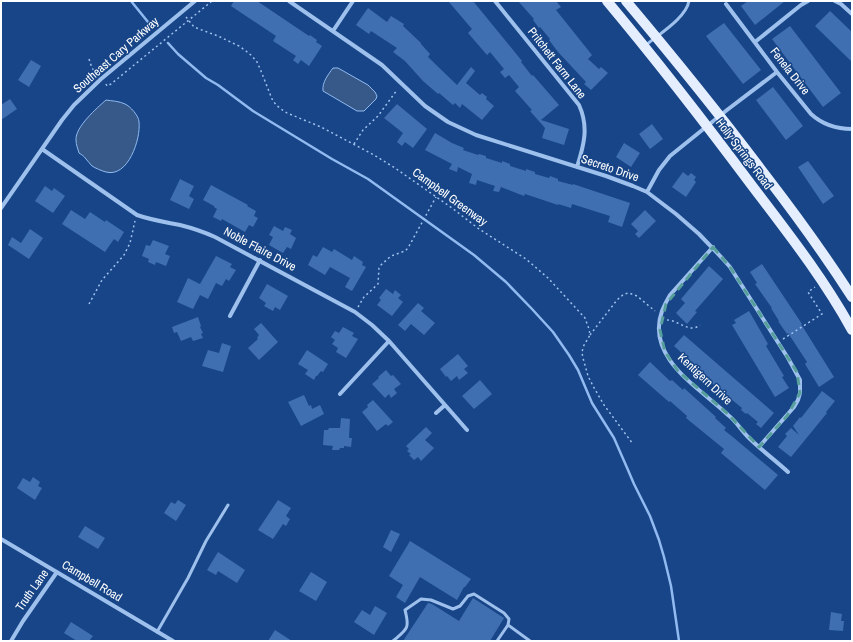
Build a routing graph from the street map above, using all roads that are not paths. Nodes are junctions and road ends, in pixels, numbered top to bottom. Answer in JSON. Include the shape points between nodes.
{"nodes":[{"id":1,"x":195,"y":1,"type":"edge"},
{"id":2,"x":289,"y":1,"type":"edge"},
{"id":3,"x":353,"y":1,"type":"edge"},
{"id":4,"x":495,"y":1,"type":"edge"},
{"id":5,"x":607,"y":1,"type":"edge"},
{"id":6,"x":626,"y":1,"type":"edge"},
{"id":7,"x":689,"y":1,"type":"edge"},
{"id":8,"x":808,"y":1,"type":"edge"},
{"id":9,"x":835,"y":1,"type":"edge"},
{"id":10,"x":726,"y":4,"type":"dead end"},
{"id":11,"x":852,"y":14,"type":"edge"},
{"id":12,"x":333,"y":31,"type":"junction"},
{"id":13,"x":656,"y":37,"type":"junction"},
{"id":14,"x":755,"y":42,"type":"junction"},
{"id":15,"x":644,"y":46,"type":"junction"},
{"id":16,"x":777,"y":72,"type":"junction"},
{"id":17,"x":721,"y":116,"type":"junction"},
{"id":18,"x":707,"y":127,"type":"junction"},
{"id":19,"x":852,"y":129,"type":"edge"},
{"id":20,"x":42,"y":149,"type":"junction"},
{"id":21,"x":577,"y":167,"type":"junction"},
{"id":22,"x":647,"y":192,"type":"junction"},
{"id":23,"x":1,"y":208,"type":"edge"},
{"id":24,"x":713,"y":247,"type":"junction"},
{"id":25,"x":260,"y":260,"type":"junction"},
{"id":26,"x":852,"y":297,"type":"edge"},
{"id":27,"x":230,"y":316,"type":"dead end"},
{"id":28,"x":852,"y":330,"type":"edge"},
{"id":29,"x":388,"y":341,"type":"junction"},
{"id":30,"x":340,"y":394,"type":"dead end"},
{"id":31,"x":444,"y":405,"type":"junction"},
{"id":32,"x":436,"y":413,"type":"dead end"},
{"id":33,"x":467,"y":430,"type":"dead end"},
{"id":34,"x":759,"y":447,"type":"junction"},
{"id":35,"x":788,"y":472,"type":"dead end"},
{"id":36,"x":228,"y":505,"type":"dead end"},
{"id":37,"x":1,"y":539,"type":"edge"},
{"id":38,"x":57,"y":572,"type":"junction"},
{"id":39,"x":508,"y":625,"type":"junction"},
{"id":40,"x":157,"y":632,"type":"junction"},
{"id":41,"x":11,"y":641,"type":"edge"},
{"id":42,"x":173,"y":641,"type":"edge"},
{"id":43,"x":393,"y":641,"type":"edge"},
{"id":44,"x":497,"y":641,"type":"edge"},
{"id":45,"x":530,"y":641,"type":"edge"}],
"edges":[{"from":1,"to":20,"type":"street","name":"Southeast Cary Parkway","via":[[97,82],[74,105]]},
{"from":2,"to":12,"type":"street","name":"Secreto Drive"},
{"from":3,"to":12,"type":"street"},
{"from":4,"to":21,"type":"street","name":"Pritchett Farm Lane","via":[[579,105],[584,119],[585,134]]},
{"from":5,"to":15,"type":"main road","name":"Holly Springs Road"},
{"from":6,"to":13,"type":"main road","name":"Holly Springs Road"},
{"from":7,"to":13,"type":"lane","via":[[681,17]]},
{"from":8,"to":14,"type":"street"},
{"from":9,"to":11,"type":"street"},
{"from":10,"to":14,"type":"street","name":"Fenela Drive"},
{"from":12,"to":21,"type":"street","name":"Secreto Drive","via":[[382,65],[425,106],[448,122],[476,135]]},
{"from":13,"to":15,"type":"lane"},
{"from":13,"to":17,"type":"main road","name":"Holly Springs Road"},
{"from":14,"to":16,"type":"street","name":"Fenela Drive"},
{"from":15,"to":18,"type":"main road","name":"Holly Springs Road"},
{"from":16,"to":17,"type":"street"},
{"from":16,"to":19,"type":"street","name":"Fenela Drive","via":[[817,120],[834,127]]},
{"from":17,"to":18,"type":"street"},
{"from":17,"to":26,"type":"main road","name":"Holly Springs Road","via":[[805,227]]},
{"from":18,"to":22,"type":"street","via":[[670,156],[658,170]]},
{"from":18,"to":28,"type":"main road","name":"Holly Springs Road","via":[[805,257]]},
{"from":20,"to":23,"type":"street","name":"Southeast Cary Parkway"},
{"from":20,"to":25,"type":"street","name":"Noble Flaire Drive","via":[[137,215],[205,232]]},
{"from":21,"to":22,"type":"street","name":"Secreto Drive"},
{"from":22,"to":24,"type":"street","name":"Secreto Drive"},
{"from":24,"to":34,"type":"street","name":"Secreto Drive","via":[[730,267],[800,380],[800,393],[794,407]]},
{"from":24,"to":34,"type":"street","name":"Kentigern Drive","via":[[670,295],[662,313],[660,339],[664,352],[678,372],[728,414]]},
{"from":25,"to":27,"type":"street"},
{"from":25,"to":29,"type":"street","name":"Noble Flaire Drive","via":[[355,312]]},
{"from":29,"to":30,"type":"street"},
{"from":29,"to":31,"type":"street","name":"Noble Flaire Drive"},
{"from":31,"to":32,"type":"street"},
{"from":31,"to":33,"type":"street","name":"Noble Flaire Drive"},
{"from":34,"to":35,"type":"street","name":"Kentigern Drive"},
{"from":36,"to":40,"type":"lane"},
{"from":37,"to":38,"type":"street","name":"Campbell Road"},
{"from":38,"to":40,"type":"street","name":"Campbell Road"},
{"from":38,"to":41,"type":"street","name":"Truth Lane"},
{"from":39,"to":43,"type":"lane","via":[[509,619],[504,613],[474,594],[468,596],[460,606],[453,608],[421,599],[405,610],[408,626]]},
{"from":39,"to":44,"type":"lane"},
{"from":39,"to":45,"type":"lane"},
{"from":40,"to":42,"type":"street","name":"Campbell Road"}]}
